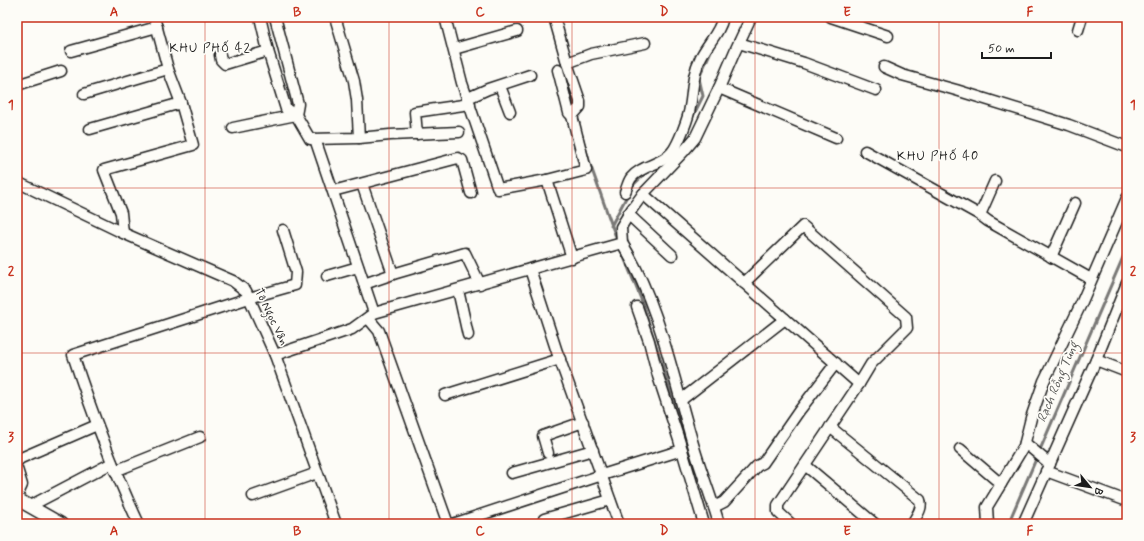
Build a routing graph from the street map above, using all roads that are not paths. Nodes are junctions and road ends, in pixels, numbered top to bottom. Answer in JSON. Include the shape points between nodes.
{"nodes":[{"id":1,"x":154,"y":17,"type":"edge"},
{"id":2,"x":260,"y":17,"type":"edge"},
{"id":3,"x":276,"y":17,"type":"edge"},
{"id":4,"x":336,"y":17,"type":"edge"},
{"id":5,"x":445,"y":17,"type":"edge"},
{"id":6,"x":554,"y":17,"type":"edge"},
{"id":7,"x":723,"y":17,"type":"edge"},
{"id":8,"x":751,"y":17,"type":"edge"},
{"id":9,"x":832,"y":17,"type":"edge"},
{"id":10,"x":1082,"y":17,"type":"edge"},
{"id":11,"x":157,"y":27,"type":"junction"},
{"id":12,"x":1078,"y":30,"type":"dead end"},
{"id":13,"x":516,"y":31,"type":"dead end"},
{"id":14,"x":888,"y":36,"type":"dead end"},
{"id":15,"x":644,"y":43,"type":"dead end"},
{"id":16,"x":739,"y":43,"type":"junction"},
{"id":17,"x":454,"y":50,"type":"junction"},
{"id":18,"x":71,"y":51,"type":"dead end"},
{"id":19,"x":268,"y":51,"type":"junction"},
{"id":20,"x":220,"y":55,"type":"dead end"},
{"id":21,"x":567,"y":63,"type":"junction"},
{"id":22,"x":884,"y":67,"type":"dead end"},
{"id":23,"x":168,"y":68,"type":"junction"},
{"id":24,"x":558,"y":70,"type":"dead end"},
{"id":25,"x":61,"y":71,"type":"dead end"},
{"id":26,"x":530,"y":75,"type":"dead end"},
{"id":27,"x":17,"y":86,"type":"edge"},
{"id":28,"x":500,"y":86,"type":"junction"},
{"id":29,"x":719,"y":88,"type":"junction"},
{"id":30,"x":876,"y":90,"type":"dead end"},
{"id":31,"x":84,"y":94,"type":"dead end"},
{"id":32,"x":469,"y":101,"type":"junction"},
{"id":33,"x":181,"y":103,"type":"junction"},
{"id":34,"x":510,"y":112,"type":"dead end"},
{"id":35,"x":575,"y":113,"type":"junction"},
{"id":36,"x":296,"y":115,"type":"junction"},
{"id":37,"x":233,"y":128,"type":"dead end"},
{"id":38,"x":90,"y":129,"type":"dead end"},
{"id":39,"x":459,"y":132,"type":"dead end"},
{"id":40,"x":417,"y":134,"type":"junction"},
{"id":41,"x":359,"y":138,"type":"junction"},
{"id":42,"x":836,"y":138,"type":"dead end"},
{"id":43,"x":315,"y":139,"type":"junction"},
{"id":44,"x":1127,"y":147,"type":"edge"},
{"id":45,"x":865,"y":151,"type":"dead end"},
{"id":46,"x":547,"y":180,"type":"junction"},
{"id":47,"x":995,"y":181,"type":"dead end"},
{"id":48,"x":17,"y":182,"type":"edge"},
{"id":49,"x":362,"y":184,"type":"junction"},
{"id":50,"x":333,"y":191,"type":"junction"},
{"id":51,"x":625,"y":192,"type":"dead end"},
{"id":52,"x":471,"y":193,"type":"dead end"},
{"id":53,"x":643,"y":194,"type":"junction"},
{"id":54,"x":1127,"y":198,"type":"edge"},
{"id":55,"x":1076,"y":203,"type":"dead end"},
{"id":56,"x":628,"y":214,"type":"junction"},
{"id":57,"x":980,"y":215,"type":"junction"},
{"id":58,"x":283,"y":230,"type":"dead end"},
{"id":59,"x":123,"y":233,"type":"junction"},
{"id":60,"x":617,"y":244,"type":"junction"},
{"id":61,"x":672,"y":255,"type":"dead end"},
{"id":62,"x":1051,"y":257,"type":"junction"},
{"id":63,"x":572,"y":258,"type":"junction"},
{"id":64,"x":354,"y":269,"type":"junction"},
{"id":65,"x":530,"y":269,"type":"junction"},
{"id":66,"x":393,"y":274,"type":"junction"},
{"id":67,"x":327,"y":276,"type":"dead end"},
{"id":68,"x":1091,"y":279,"type":"junction"},
{"id":69,"x":1127,"y":283,"type":"edge"},
{"id":70,"x":364,"y":284,"type":"junction"},
{"id":71,"x":480,"y":284,"type":"junction"},
{"id":72,"x":744,"y":284,"type":"junction"},
{"id":73,"x":458,"y":290,"type":"junction"},
{"id":74,"x":249,"y":298,"type":"junction"},
{"id":75,"x":637,"y":306,"type":"dead end"},
{"id":76,"x":371,"y":315,"type":"junction"},
{"id":77,"x":785,"y":319,"type":"junction"},
{"id":78,"x":468,"y":335,"type":"dead end"},
{"id":79,"x":275,"y":355,"type":"junction"},
{"id":80,"x":560,"y":359,"type":"junction"},
{"id":81,"x":1096,"y":360,"type":"junction"},
{"id":82,"x":836,"y":363,"type":"junction"},
{"id":83,"x":1127,"y":372,"type":"edge"},
{"id":84,"x":859,"y":384,"type":"junction"},
{"id":85,"x":445,"y":395,"type":"dead end"},
{"id":86,"x":677,"y":406,"type":"junction"},
{"id":87,"x":583,"y":422,"type":"junction"},
{"id":88,"x":97,"y":425,"type":"junction"},
{"id":89,"x":830,"y":427,"type":"junction"},
{"id":90,"x":200,"y":437,"type":"dead end"},
{"id":91,"x":1027,"y":445,"type":"junction"},
{"id":92,"x":960,"y":449,"type":"dead end"},
{"id":93,"x":592,"y":450,"type":"junction"},
{"id":94,"x":682,"y":450,"type":"junction"},
{"id":95,"x":548,"y":453,"type":"dead end"},
{"id":96,"x":17,"y":461,"type":"edge"},
{"id":97,"x":805,"y":465,"type":"junction"},
{"id":98,"x":1047,"y":465,"type":"junction"},
{"id":99,"x":114,"y":467,"type":"junction"},
{"id":100,"x":17,"y":469,"type":"edge"},
{"id":101,"x":512,"y":472,"type":"dead end"},
{"id":102,"x":317,"y":473,"type":"junction"},
{"id":103,"x":602,"y":475,"type":"junction"},
{"id":104,"x":1001,"y":484,"type":"junction"},
{"id":105,"x":253,"y":496,"type":"dead end"},
{"id":106,"x":610,"y":500,"type":"junction"},
{"id":107,"x":20,"y":501,"type":"edge"},
{"id":108,"x":1127,"y":501,"type":"edge"},
{"id":109,"x":714,"y":507,"type":"junction"},
{"id":110,"x":544,"y":519,"type":"dead end"},
{"id":111,"x":61,"y":524,"type":"edge"},
{"id":112,"x":139,"y":524,"type":"edge"},
{"id":113,"x":336,"y":524,"type":"edge"},
{"id":114,"x":448,"y":524,"type":"edge"},
{"id":115,"x":453,"y":524,"type":"edge"},
{"id":116,"x":618,"y":524,"type":"edge"},
{"id":117,"x":704,"y":524,"type":"edge"},
{"id":118,"x":719,"y":524,"type":"edge"},
{"id":119,"x":791,"y":524,"type":"edge"},
{"id":120,"x":875,"y":524,"type":"edge"},
{"id":121,"x":912,"y":524,"type":"edge"},
{"id":122,"x":988,"y":524,"type":"edge"},
{"id":123,"x":1023,"y":524,"type":"edge"}],
"edges":[{"from":1,"to":11,"type":"street"},
{"from":2,"to":19,"type":"street"},
{"from":3,"to":36,"type":"street","via":[[298,104]]},
{"from":4,"to":41,"type":"street","via":[[354,81]]},
{"from":5,"to":17,"type":"street"},
{"from":6,"to":21,"type":"street"},
{"from":7,"to":51,"type":"street","via":[[700,60],[693,81],[688,118],[673,152],[667,158],[635,174]]},
{"from":8,"to":16,"type":"street"},
{"from":9,"to":14,"type":"street"},
{"from":10,"to":12,"type":"street"},
{"from":11,"to":18,"type":"street"},
{"from":11,"to":23,"type":"street"},
{"from":13,"to":17,"type":"street"},
{"from":15,"to":21,"type":"street","via":[[591,54]]},
{"from":16,"to":29,"type":"street"},
{"from":16,"to":30,"type":"street","via":[[804,63]]},
{"from":17,"to":32,"type":"street"},
{"from":19,"to":20,"type":"street","via":[[225,64]]},
{"from":19,"to":36,"type":"street","via":[[286,109]]},
{"from":21,"to":35,"type":"street","via":[[580,101]]},
{"from":22,"to":44,"type":"street","via":[[902,75],[1070,125]]},
{"from":23,"to":31,"type":"street"},
{"from":23,"to":33,"type":"street"},
{"from":24,"to":35,"type":"street","via":[[569,114]]},
{"from":25,"to":27,"type":"street"},
{"from":26,"to":28,"type":"street"},
{"from":28,"to":32,"type":"street"},
{"from":28,"to":34,"type":"street"},
{"from":29,"to":42,"type":"street"},
{"from":29,"to":53,"type":"street","via":[[695,138]]},
{"from":32,"to":40,"type":"street","via":[[415,112]]},
{"from":32,"to":46,"type":"street","via":[[498,189]]},
{"from":33,"to":38,"type":"street"},
{"from":33,"to":59,"type":"street","via":[[193,145],[104,170],[121,213]]},
{"from":35,"to":46,"type":"street","via":[[586,170]]},
{"from":36,"to":37,"type":"street"},
{"from":36,"to":43,"type":"street","via":[[310,139]]},
{"from":39,"to":40,"type":"street"},
{"from":40,"to":41,"type":"street"},
{"from":41,"to":43,"type":"street"},
{"from":43,"to":50,"type":"street"},
{"from":45,"to":57,"type":"street"},
{"from":46,"to":63,"type":"street"},
{"from":47,"to":57,"type":"street"},
{"from":48,"to":59,"type":"street","name":"Tô Ngọc Vân"},
{"from":49,"to":50,"type":"street"},
{"from":49,"to":52,"type":"street","via":[[458,158],[462,160]]},
{"from":49,"to":66,"type":"street"},
{"from":50,"to":64,"type":"street"},
{"from":53,"to":56,"type":"street"},
{"from":53,"to":72,"type":"street"},
{"from":54,"to":68,"type":"street"},
{"from":55,"to":62,"type":"street"},
{"from":56,"to":60,"type":"street","via":[[621,227]]},
{"from":56,"to":61,"type":"street"},
{"from":57,"to":62,"type":"street"},
{"from":58,"to":74,"type":"street","via":[[296,272],[296,285]]},
{"from":59,"to":74,"type":"street","name":"Tô Ngọc Vân","via":[[233,281]]},
{"from":60,"to":63,"type":"street"},
{"from":60,"to":86,"type":"street","via":[[632,260],[655,316],[676,381]]},
{"from":62,"to":68,"type":"street"},
{"from":63,"to":65,"type":"street"},
{"from":64,"to":67,"type":"street"},
{"from":64,"to":70,"type":"street"},
{"from":65,"to":71,"type":"street"},
{"from":65,"to":80,"type":"street"},
{"from":66,"to":70,"type":"street"},
{"from":66,"to":71,"type":"street","via":[[465,254]]},
{"from":68,"to":91,"type":"street","via":[[1044,381],[1031,418]]},
{"from":69,"to":81,"type":"street"},
{"from":70,"to":76,"type":"street"},
{"from":71,"to":73,"type":"street"},
{"from":72,"to":77,"type":"street"},
{"from":72,"to":84,"type":"street","via":[[803,226],[906,318],[906,328],[871,364]]},
{"from":73,"to":76,"type":"street"},
{"from":73,"to":78,"type":"street"},
{"from":74,"to":79,"type":"street","name":"Tô Ngọc Vân"},
{"from":74,"to":88,"type":"street","via":[[73,355]]},
{"from":75,"to":86,"type":"street"},
{"from":76,"to":79,"type":"street","via":[[352,329]]},
{"from":76,"to":114,"type":"street","via":[[404,396]]},
{"from":77,"to":82,"type":"street"},
{"from":77,"to":86,"type":"street"},
{"from":79,"to":102,"type":"street","name":"Tô Ngọc Vân"},
{"from":80,"to":85,"type":"street"},
{"from":80,"to":87,"type":"street"},
{"from":81,"to":83,"type":"street"},
{"from":81,"to":98,"type":"street"},
{"from":82,"to":84,"type":"street"},
{"from":82,"to":109,"type":"street","via":[[763,463],[757,466],[724,502]]},
{"from":84,"to":89,"type":"street"},
{"from":86,"to":94,"type":"street"},
{"from":86,"to":109,"type":"street"},
{"from":87,"to":93,"type":"street"},
{"from":87,"to":95,"type":"street","via":[[543,436]]},
{"from":88,"to":96,"type":"street"},
{"from":88,"to":99,"type":"street"},
{"from":89,"to":97,"type":"street"},
{"from":89,"to":121,"type":"street","via":[[920,500],[920,510]]},
{"from":90,"to":99,"type":"street"},
{"from":91,"to":98,"type":"street"},
{"from":91,"to":104,"type":"street"},
{"from":92,"to":104,"type":"street"},
{"from":93,"to":101,"type":"street"},
{"from":93,"to":103,"type":"street"},
{"from":94,"to":103,"type":"street"},
{"from":94,"to":117,"type":"street"},
{"from":97,"to":119,"type":"street","via":[[778,506],[778,512]]},
{"from":97,"to":120,"type":"street"},
{"from":98,"to":108,"type":"street"},
{"from":98,"to":123,"type":"street"},
{"from":99,"to":107,"type":"street"},
{"from":99,"to":112,"type":"street"},
{"from":100,"to":107,"type":"street","via":[[22,485]]},
{"from":102,"to":105,"type":"street"},
{"from":102,"to":113,"type":"street","name":"Tô Ngọc Vân"},
{"from":103,"to":106,"type":"street"},
{"from":103,"to":115,"type":"street"},
{"from":104,"to":122,"type":"street","via":[[987,507]]},
{"from":106,"to":110,"type":"street"},
{"from":106,"to":116,"type":"street"},
{"from":107,"to":111,"type":"main road"},
{"from":109,"to":118,"type":"street"}]}
